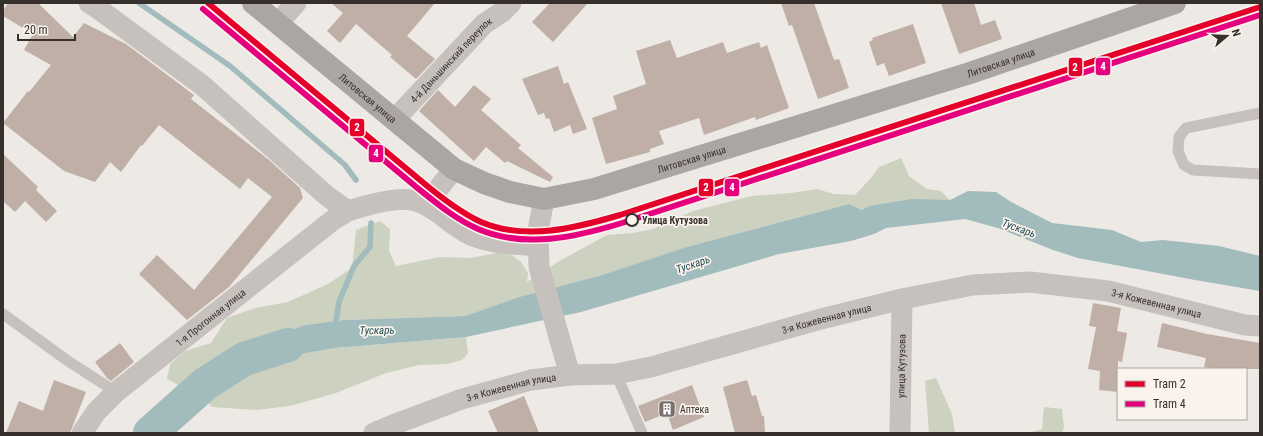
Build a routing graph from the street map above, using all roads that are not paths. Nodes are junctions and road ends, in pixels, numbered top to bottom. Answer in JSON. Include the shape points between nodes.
{"nodes":[{"id":1,"x":89,"y":3,"type":"edge"},
{"id":2,"x":253,"y":3,"type":"edge"},
{"id":3,"x":296,"y":3,"type":"edge"},
{"id":4,"x":511,"y":3,"type":"edge"},
{"id":5,"x":1175,"y":3,"type":"edge"},
{"id":6,"x":278,"y":23,"type":"junction"},
{"id":7,"x":1260,"y":113,"type":"edge"},
{"id":8,"x":394,"y":120,"type":"junction"},
{"id":9,"x":454,"y":169,"type":"junction"},
{"id":10,"x":1260,"y":174,"type":"edge"},
{"id":11,"x":544,"y":200,"type":"junction"},
{"id":12,"x":426,"y":204,"type":"junction"},
{"id":13,"x":348,"y":211,"type":"junction"},
{"id":14,"x":538,"y":246,"type":"junction"},
{"id":15,"x":902,"y":299,"type":"junction"},
{"id":16,"x":3,"y":314,"type":"edge"},
{"id":17,"x":1260,"y":326,"type":"edge"},
{"id":18,"x":616,"y":374,"type":"junction"},
{"id":19,"x":570,"y":375,"type":"junction"},
{"id":20,"x":116,"y":392,"type":"junction"},
{"id":21,"x":400,"y":425,"type":"edge"},
{"id":22,"x":82,"y":433,"type":"edge"},
{"id":23,"x":374,"y":433,"type":"edge"},
{"id":24,"x":642,"y":433,"type":"edge"},
{"id":25,"x":900,"y":433,"type":"edge"}],
"edges":[{"from":1,"to":13,"type":"street","via":[[202,85],[327,196]]},
{"from":2,"to":6,"type":"main road","name":"Литовская улица"},
{"from":3,"to":6,"type":"street"},
{"from":4,"to":8,"type":"street","name":"4-й Даньшинский переулок","via":[[484,24]]},
{"from":5,"to":11,"type":"main road","name":"Литовская улица","via":[[970,73],[594,189]]},
{"from":6,"to":8,"type":"main road","name":"Литовская улица"},
{"from":7,"to":10,"type":"lane","via":[[1186,128],[1179,137],[1178,151],[1184,165],[1193,170]]},
{"from":8,"to":9,"type":"main road","name":"Литовская улица"},
{"from":9,"to":11,"type":"main road","name":"Литовская улица","via":[[484,184]]},
{"from":9,"to":12,"type":"street"},
{"from":11,"to":14,"type":"street"},
{"from":12,"to":13,"type":"street","name":"1-я Прогонная улица","via":[[410,200],[389,201]]},
{"from":12,"to":14,"type":"street","via":[[471,235],[496,242]]},
{"from":13,"to":20,"type":"street","name":"1-я Прогонная улица","via":[[332,220]]},
{"from":14,"to":19,"type":"street","via":[[539,266]]},
{"from":15,"to":17,"type":"street","name":"3-я Кожевенная улица","via":[[973,285],[1030,282],[1108,291],[1245,325]]},
{"from":15,"to":18,"type":"street","name":"3-я Кожевенная улица","via":[[651,367]]},
{"from":15,"to":25,"type":"street","name":"улица Кутузова"},
{"from":16,"to":20,"type":"lane"},
{"from":18,"to":19,"type":"street","name":"3-я Кожевенная улица"},
{"from":18,"to":24,"type":"lane"},
{"from":19,"to":21,"type":"street","name":"3-я Кожевенная улица","via":[[530,380],[492,390],[462,399]]},
{"from":20,"to":22,"type":"street","name":"1-я Прогонная улица","via":[[96,412]]},
{"from":21,"to":23,"type":"street","name":"3-я Кожевенная улица"}]}
